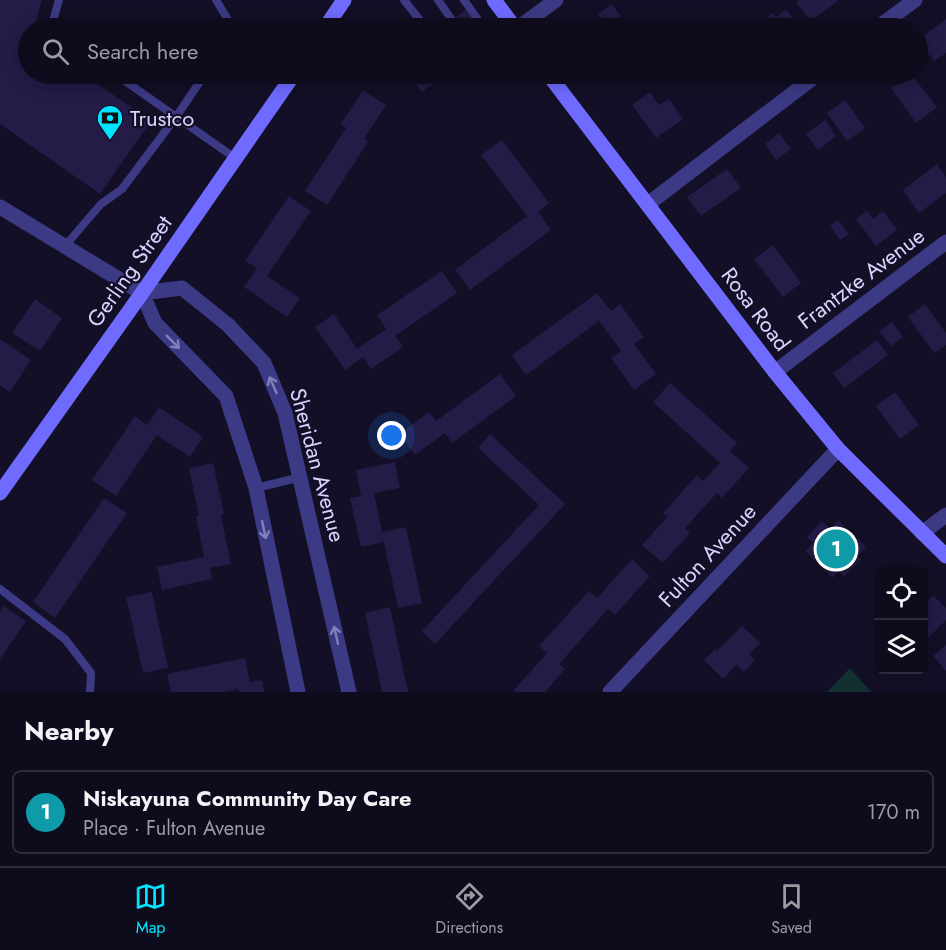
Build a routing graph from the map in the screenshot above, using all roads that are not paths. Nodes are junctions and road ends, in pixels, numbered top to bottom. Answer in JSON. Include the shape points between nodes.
{"nodes":[{"id":1,"x":59,"y":0,"type":"edge"},
{"id":2,"x":216,"y":0,"type":"edge"},
{"id":3,"x":344,"y":0,"type":"edge"},
{"id":4,"x":404,"y":0,"type":"edge"},
{"id":5,"x":438,"y":0,"type":"edge"},
{"id":6,"x":464,"y":0,"type":"edge"},
{"id":7,"x":494,"y":0,"type":"edge"},
{"id":8,"x":556,"y":0,"type":"edge"},
{"id":9,"x":915,"y":0,"type":"edge"},
{"id":10,"x":54,"y":18,"type":"edge"},
{"id":11,"x":227,"y":18,"type":"edge"},
{"id":12,"x":331,"y":18,"type":"edge"},
{"id":13,"x":418,"y":18,"type":"edge"},
{"id":14,"x":451,"y":18,"type":"edge"},
{"id":15,"x":477,"y":18,"type":"edge"},
{"id":16,"x":507,"y":18,"type":"edge"},
{"id":17,"x":527,"y":18,"type":"edge"},
{"id":18,"x":891,"y":18,"type":"edge"},
{"id":19,"x":129,"y":84,"type":"edge"},
{"id":20,"x":198,"y":84,"type":"edge"},
{"id":21,"x":287,"y":84,"type":"edge"},
{"id":22,"x":556,"y":84,"type":"edge"},
{"id":23,"x":805,"y":84,"type":"edge"},
{"id":24,"x":177,"y":117,"type":"junction"},
{"id":25,"x":235,"y":158,"type":"junction"},
{"id":26,"x":648,"y":204,"type":"junction"},
{"id":27,"x":0,"y":207,"type":"edge"},
{"id":28,"x":946,"y":242,"type":"edge"},
{"id":29,"x":65,"y":246,"type":"junction"},
{"id":30,"x":142,"y":293,"type":"junction"},
{"id":31,"x":775,"y":372,"type":"junction"},
{"id":32,"x":838,"y":449,"type":"junction"},
{"id":33,"x":301,"y":477,"type":"junction"},
{"id":34,"x":256,"y":488,"type":"junction"},
{"id":35,"x":0,"y":493,"type":"edge"},
{"id":36,"x":946,"y":515,"type":"edge"},
{"id":37,"x":922,"y":533,"type":"junction"},
{"id":38,"x":946,"y":556,"type":"edge"},
{"id":39,"x":0,"y":589,"type":"edge"},
{"id":40,"x":345,"y":691,"type":"edge"},
{"id":41,"x":90,"y":692,"type":"edge"},
{"id":42,"x":298,"y":692,"type":"edge"},
{"id":43,"x":610,"y":692,"type":"edge"}],
"edges":[{"from":1,"to":10,"type":"lane"},
{"from":2,"to":11,"type":"lane"},
{"from":3,"to":12,"type":"street"},
{"from":4,"to":13,"type":"lane"},
{"from":5,"to":14,"type":"lane"},
{"from":6,"to":15,"type":"lane"},
{"from":7,"to":16,"type":"street"},
{"from":8,"to":17,"type":"street"},
{"from":9,"to":18,"type":"street"},
{"from":19,"to":24,"type":"lane"},
{"from":20,"to":24,"type":"lane"},
{"from":21,"to":25,"type":"street","name":"Gerling Street"},
{"from":22,"to":26,"type":"street","name":"Rosa Road"},
{"from":23,"to":26,"type":"street"},
{"from":24,"to":25,"type":"lane"},
{"from":24,"to":29,"type":"lane","via":[[122,189],[100,204]]},
{"from":25,"to":30,"type":"street","name":"Gerling Street"},
{"from":26,"to":31,"type":"street","name":"Rosa Road"},
{"from":27,"to":29,"type":"street"},
{"from":28,"to":31,"type":"street","name":"Frantzke Avenue"},
{"from":29,"to":30,"type":"street"},
{"from":33,"to":30,"type":"street","name":"Sheridan Avenue","one_way":true,"via":[[285,413],[264,363],[228,325],[182,288]]},
{"from":30,"to":34,"type":"street","one_way":true,"via":[[155,323],[226,396]]},
{"from":30,"to":35,"type":"street","name":"Gerling Street"},
{"from":31,"to":32,"type":"street","name":"Rosa Road"},
{"from":32,"to":37,"type":"street","name":"Rosa Road"},
{"from":32,"to":43,"type":"street","name":"Fulton Avenue"},
{"from":33,"to":34,"type":"lane"},
{"from":40,"to":33,"type":"street","name":"Sheridan Avenue","one_way":true},
{"from":34,"to":42,"type":"street","one_way":true},
{"from":36,"to":37,"type":"street"},
{"from":37,"to":38,"type":"street","name":"Rosa Road"},
{"from":39,"to":41,"type":"lane","via":[[65,639],[91,673]]}]}
